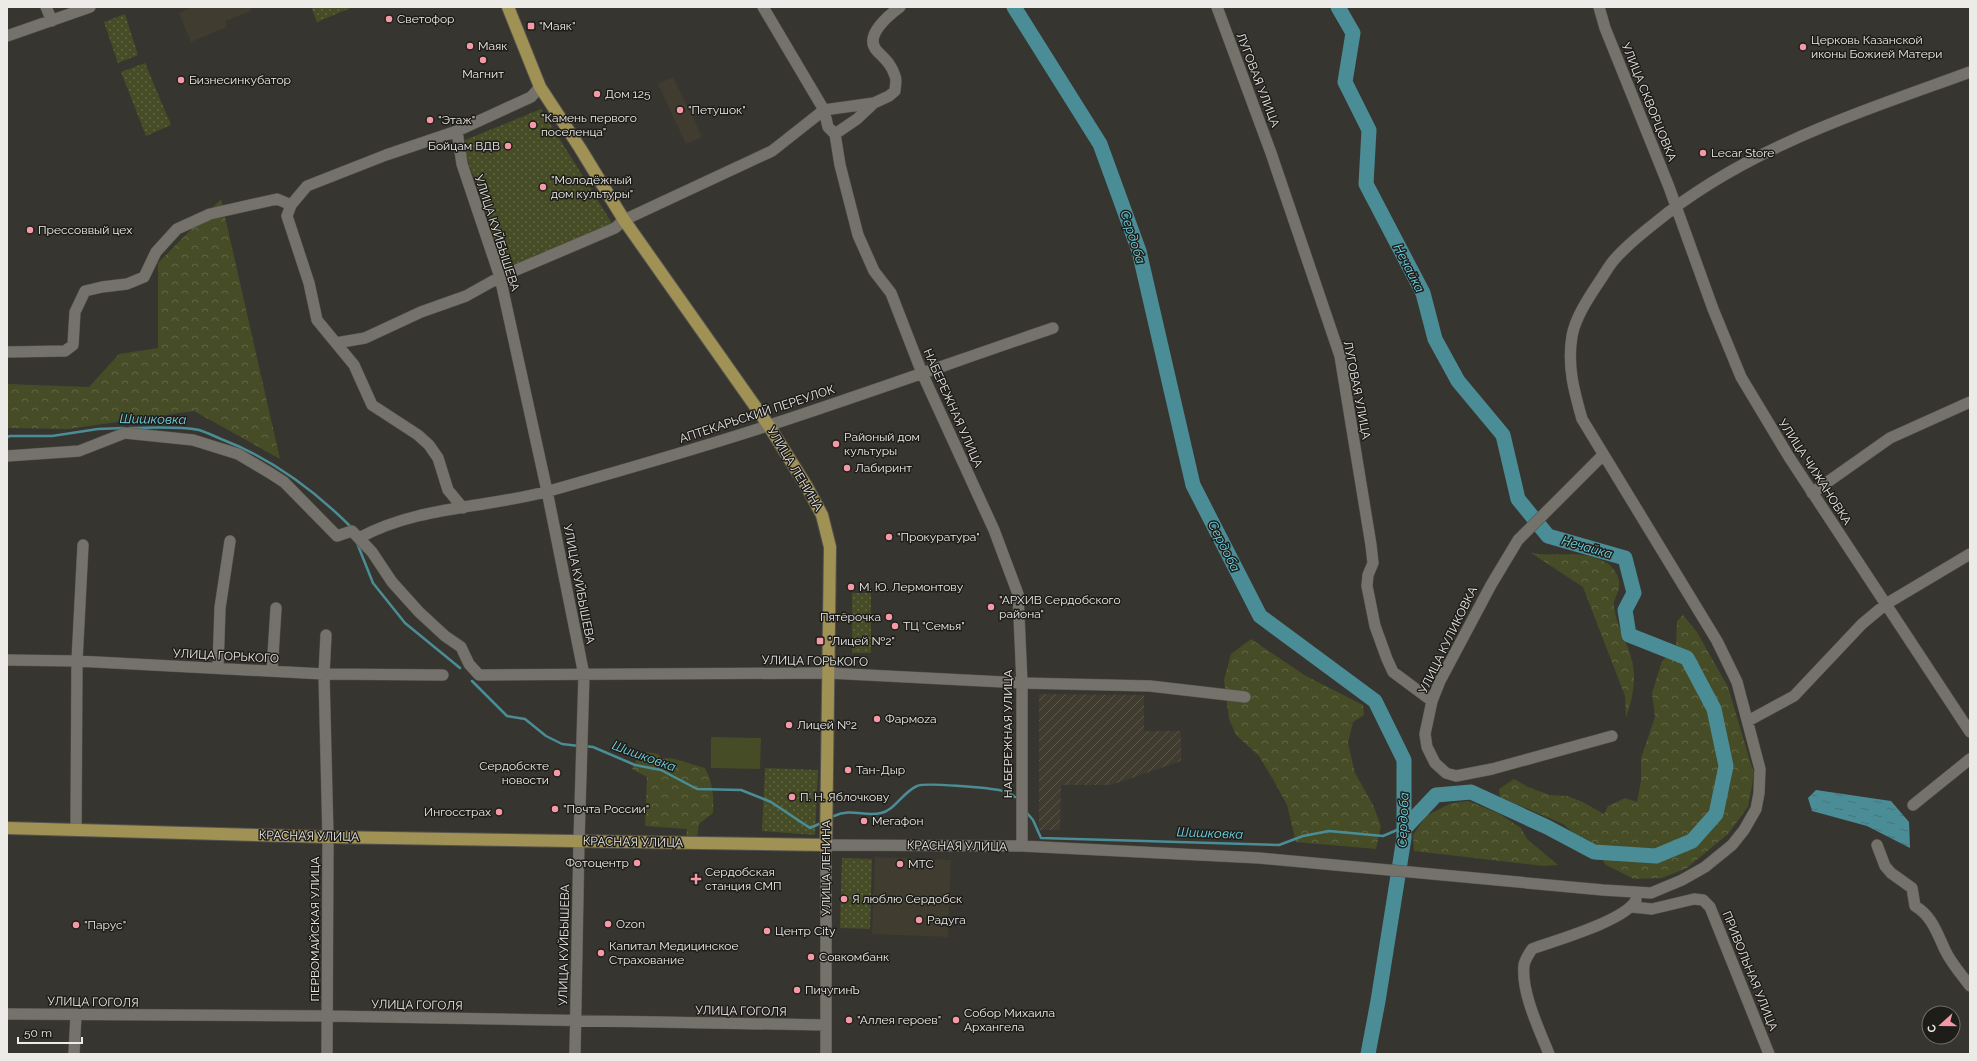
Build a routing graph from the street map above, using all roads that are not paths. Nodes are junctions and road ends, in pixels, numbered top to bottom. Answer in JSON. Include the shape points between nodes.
{"nodes":[{"id":1,"x":46,"y":7,"type":"edge"},
{"id":2,"x":90,"y":7,"type":"edge"},
{"id":3,"x":508,"y":7,"type":"edge"},
{"id":4,"x":763,"y":7,"type":"edge"},
{"id":5,"x":900,"y":7,"type":"edge"},
{"id":6,"x":1217,"y":7,"type":"edge"},
{"id":7,"x":1599,"y":7,"type":"edge"},
{"id":8,"x":52,"y":21,"type":"junction"},
{"id":9,"x":7,"y":36,"type":"edge"},
{"id":10,"x":1970,"y":72,"type":"edge"},
{"id":11,"x":540,"y":87,"type":"junction"},
{"id":12,"x":874,"y":103,"type":"junction"},
{"id":13,"x":824,"y":110,"type":"junction"},
{"id":14,"x":457,"y":132,"type":"junction"},
{"id":15,"x":835,"y":134,"type":"junction"},
{"id":16,"x":291,"y":205,"type":"junction"},
{"id":17,"x":1675,"y":206,"type":"junction"},
{"id":18,"x":624,"y":220,"type":"junction"},
{"id":19,"x":500,"y":277,"type":"junction"},
{"id":20,"x":1053,"y":328,"type":"dead end"},
{"id":21,"x":336,"y":343,"type":"junction"},
{"id":22,"x":7,"y":352,"type":"edge"},
{"id":23,"x":922,"y":373,"type":"junction"},
{"id":24,"x":1970,"y":402,"type":"edge"},
{"id":25,"x":769,"y":426,"type":"junction"},
{"id":26,"x":1603,"y":455,"type":"junction"},
{"id":27,"x":7,"y":456,"type":"edge"},
{"id":28,"x":547,"y":491,"type":"junction"},
{"id":29,"x":1812,"y":493,"type":"junction"},
{"id":30,"x":463,"y":508,"type":"junction"},
{"id":31,"x":357,"y":536,"type":"junction"},
{"id":32,"x":230,"y":541,"type":"dead end"},
{"id":33,"x":82,"y":546,"type":"dead end"},
{"id":34,"x":1970,"y":554,"type":"edge"},
{"id":35,"x":1886,"y":604,"type":"junction"},
{"id":36,"x":276,"y":608,"type":"dead end"},
{"id":37,"x":326,"y":635,"type":"dead end"},
{"id":38,"x":7,"y":660,"type":"edge"},
{"id":39,"x":77,"y":661,"type":"junction"},
{"id":40,"x":218,"y":668,"type":"junction"},
{"id":41,"x":272,"y":671,"type":"junction"},
{"id":42,"x":828,"y":672,"type":"junction"},
{"id":43,"x":324,"y":674,"type":"junction"},
{"id":44,"x":443,"y":675,"type":"dead end"},
{"id":45,"x":584,"y":675,"type":"junction"},
{"id":46,"x":1022,"y":682,"type":"junction"},
{"id":47,"x":1245,"y":697,"type":"dead end"},
{"id":48,"x":1432,"y":701,"type":"junction"},
{"id":49,"x":1748,"y":721,"type":"junction"},
{"id":50,"x":1970,"y":732,"type":"edge"},
{"id":51,"x":1612,"y":736,"type":"dead end"},
{"id":52,"x":1970,"y":759,"type":"edge"},
{"id":53,"x":1913,"y":805,"type":"dead end"},
{"id":54,"x":7,"y":828,"type":"edge"},
{"id":55,"x":76,"y":830,"type":"junction"},
{"id":56,"x":328,"y":837,"type":"junction"},
{"id":57,"x":579,"y":840,"type":"junction"},
{"id":58,"x":826,"y":845,"type":"junction"},
{"id":59,"x":1877,"y":845,"type":"dead end"},
{"id":60,"x":1022,"y":846,"type":"junction"},
{"id":61,"x":1640,"y":892,"type":"junction"},
{"id":62,"x":1632,"y":907,"type":"junction"},
{"id":63,"x":1970,"y":986,"type":"edge"},
{"id":64,"x":7,"y":1014,"type":"edge"},
{"id":65,"x":76,"y":1015,"type":"junction"},
{"id":66,"x":328,"y":1016,"type":"junction"},
{"id":67,"x":577,"y":1021,"type":"junction"},
{"id":68,"x":826,"y":1025,"type":"junction"},
{"id":69,"x":74,"y":1054,"type":"edge"},
{"id":70,"x":328,"y":1054,"type":"edge"},
{"id":71,"x":575,"y":1054,"type":"edge"},
{"id":72,"x":826,"y":1054,"type":"edge"},
{"id":73,"x":1549,"y":1054,"type":"edge"},
{"id":74,"x":1769,"y":1054,"type":"edge"}],
"edges":[{"from":1,"to":8,"type":"street"},
{"from":2,"to":8,"type":"street"},
{"from":3,"to":11,"type":"main road","name":"УЛИЦА ЛЕНИНА"},
{"from":4,"to":13,"type":"street","name":"НАБЕРЕЖНАЯ УЛИЦА"},
{"from":5,"to":12,"type":"street","via":[[886,17],[875,32],[876,50],[887,60],[896,77],[895,91]]},
{"from":6,"to":48,"type":"street","name":"ЛУГОВАЯ УЛИЦА","via":[[1271,153],[1340,356],[1371,545],[1373,563],[1367,586],[1375,626],[1393,672]]},
{"from":7,"to":17,"type":"street","name":"УЛИЦА СКВОРЦОВКА"},
{"from":8,"to":9,"type":"street"},
{"from":10,"to":17,"type":"street","name":"КРАСНАЯ УЛИЦА","via":[[1803,136],[1744,165]]},
{"from":11,"to":14,"type":"street","via":[[531,97]]},
{"from":11,"to":18,"type":"main road","name":"УЛИЦА ЛЕНИНА"},
{"from":12,"to":13,"type":"street"},
{"from":12,"to":15,"type":"street"},
{"from":13,"to":15,"type":"street","name":"НАБЕРЕЖНАЯ УЛИЦА","via":[[828,127]]},
{"from":13,"to":18,"type":"street","via":[[772,152]]},
{"from":14,"to":16,"type":"street","via":[[386,155],[307,186]]},
{"from":14,"to":19,"type":"street","name":"УЛИЦА КУЙБЫШЕВА","via":[[462,164]]},
{"from":15,"to":23,"type":"street","name":"НАБЕРЕЖНАЯ УЛИЦА","via":[[858,236],[874,271],[891,293]]},
{"from":16,"to":21,"type":"street","via":[[288,216],[309,283],[317,320]]},
{"from":16,"to":22,"type":"street","via":[[277,199],[210,214],[177,229],[156,252],[144,277],[127,284],[85,291],[75,312],[73,345],[65,352]]},
{"from":17,"to":26,"type":"street","name":"КРАСНАЯ УЛИЦА","via":[[1614,259],[1587,298],[1572,334],[1569,358],[1571,380],[1582,419]]},
{"from":17,"to":29,"type":"street","name":"УЛИЦА ЧИЖАНОВКА","via":[[1741,377]]},
{"from":18,"to":19,"type":"street","via":[[615,228]]},
{"from":18,"to":25,"type":"main road","name":"УЛИЦА ЛЕНИНА"},
{"from":19,"to":21,"type":"street","via":[[466,296],[420,312],[365,338]]},
{"from":19,"to":28,"type":"street","name":"УЛИЦА КУЙБЫШЕВА"},
{"from":20,"to":23,"type":"street","name":"АПТЕКАРЬСКИЙ ПЕРЕУЛОК"},
{"from":21,"to":30,"type":"street","via":[[354,365],[372,405],[429,445],[438,458],[448,490]]},
{"from":23,"to":25,"type":"street","name":"АПТЕКАРЬСКИЙ ПЕРЕУЛОК"},
{"from":23,"to":46,"type":"street","name":"НАБЕРЕЖНАЯ УЛИЦА","via":[[994,530],[1018,594]]},
{"from":24,"to":29,"type":"street","via":[[1890,438]]},
{"from":25,"to":28,"type":"street","name":"АПТЕКАРЬСКИЙ ПЕРЕУЛОК"},
{"from":25,"to":42,"type":"main road","name":"УЛИЦА ЛЕНИНА","via":[[822,514],[829,540]]},
{"from":26,"to":48,"type":"street","name":"УЛИЦА КУЛИКОВКА","via":[[1518,540],[1491,585]]},
{"from":26,"to":49,"type":"street","name":"КРАСНАЯ УЛИЦА","via":[[1717,641],[1737,682]]},
{"from":27,"to":31,"type":"street","via":[[79,451],[125,433],[193,440],[238,454],[270,472],[284,482],[337,536]]},
{"from":28,"to":30,"type":"street","name":"АПТЕКАРЬСКИЙ ПЕРЕУЛОК"},
{"from":28,"to":45,"type":"street","name":"УЛИЦА КУЙБЫШЕВА"},
{"from":29,"to":35,"type":"street","name":"УЛИЦА ЧИЖАНОВКА"},
{"from":30,"to":31,"type":"street","name":"АПТЕКАРЬСКИЙ ПЕРЕУЛОК","via":[[429,513]]},
{"from":31,"to":45,"type":"street","name":"УЛИЦА ГОРЬКОГО","via":[[419,612],[461,647],[469,664],[479,675]]},
{"from":32,"to":40,"type":"street","via":[[220,608]]},
{"from":33,"to":39,"type":"street"},
{"from":34,"to":35,"type":"street"},
{"from":35,"to":49,"type":"street","via":[[1862,624],[1794,696]]},
{"from":35,"to":50,"type":"street","name":"УЛИЦА ЧИЖАНОВКА"},
{"from":36,"to":41,"type":"street"},
{"from":37,"to":43,"type":"street","name":"ПЕРВОМАЙСКАЯ УЛИЦА"},
{"from":38,"to":39,"type":"street","name":"УЛИЦА ГОРЬКОГО"},
{"from":39,"to":40,"type":"street","name":"УЛИЦА ГОРЬКОГО"},
{"from":39,"to":55,"type":"street"},
{"from":40,"to":41,"type":"street","name":"УЛИЦА ГОРЬКОГО"},
{"from":41,"to":43,"type":"street","name":"УЛИЦА ГОРЬКОГО"},
{"from":42,"to":45,"type":"street","name":"УЛИЦА ГОРЬКОГО"},
{"from":42,"to":46,"type":"street","name":"УЛИЦА ГОРЬКОГО"},
{"from":42,"to":58,"type":"main road","name":"УЛИЦА ЛЕНИНА"},
{"from":43,"to":44,"type":"street","name":"УЛИЦА ГОРЬКОГО"},
{"from":43,"to":56,"type":"street","name":"ПЕРВОМАЙСКАЯ УЛИЦА"},
{"from":45,"to":57,"type":"street","name":"УЛИЦА КУЙБЫШЕВА"},
{"from":46,"to":47,"type":"street","name":"УЛИЦА ГОРЬКОГО","via":[[1150,686]]},
{"from":46,"to":60,"type":"street","name":"НАБЕРЕЖНАЯ УЛИЦА"},
{"from":48,"to":51,"type":"street","name":"УЛИЦА КУЛИКОВКА","via":[[1425,734],[1427,746],[1435,763],[1446,773],[1456,776],[1492,769]]},
{"from":49,"to":61,"type":"street","name":"КРАСНАЯ УЛИЦА","via":[[1760,769],[1756,809],[1744,830],[1705,867],[1651,893]]},
{"from":52,"to":53,"type":"street"},
{"from":54,"to":55,"type":"main road","name":"КРАСНАЯ УЛИЦА"},
{"from":55,"to":56,"type":"main road","name":"КРАСНАЯ УЛИЦА"},
{"from":56,"to":57,"type":"main road","name":"КРАСНАЯ УЛИЦА"},
{"from":56,"to":66,"type":"street","name":"ПЕРВОМАЙСКАЯ УЛИЦА"},
{"from":57,"to":58,"type":"main road","name":"КРАСНАЯ УЛИЦА"},
{"from":57,"to":67,"type":"street","name":"УЛИЦА КУЙБЫШЕВА"},
{"from":58,"to":60,"type":"street","name":"КРАСНАЯ УЛИЦА"},
{"from":58,"to":68,"type":"street","name":"УЛИЦА ЛЕНИНА"},
{"from":59,"to":63,"type":"street","via":[[1885,866],[1912,888],[1915,906],[1936,928],[1952,963]]},
{"from":60,"to":61,"type":"street","name":"КРАСНАЯ УЛИЦА","via":[[1259,858]]},
{"from":61,"to":62,"type":"street"},
{"from":62,"to":73,"type":"street","via":[[1616,917],[1532,949],[1524,964],[1524,977],[1534,1017]]},
{"from":62,"to":74,"type":"street","name":"ПРИВОЛЬНАЯ УЛИЦА","via":[[1652,909],[1694,899],[1704,900],[1710,907]]},
{"from":64,"to":65,"type":"street","name":"УЛИЦА ГОГОЛЯ"},
{"from":65,"to":66,"type":"street","name":"УЛИЦА ГОГОЛЯ"},
{"from":65,"to":69,"type":"street"},
{"from":66,"to":67,"type":"street","name":"УЛИЦА ГОГОЛЯ"},
{"from":66,"to":70,"type":"street","name":"ПЕРВОМАЙСКАЯ УЛИЦА"},
{"from":67,"to":68,"type":"street","name":"УЛИЦА ГОГОЛЯ"},
{"from":67,"to":71,"type":"street","name":"УЛИЦА КУЙБЫШЕВА"},
{"from":68,"to":72,"type":"street","name":"УЛИЦА ЛЕНИНА"}]}
